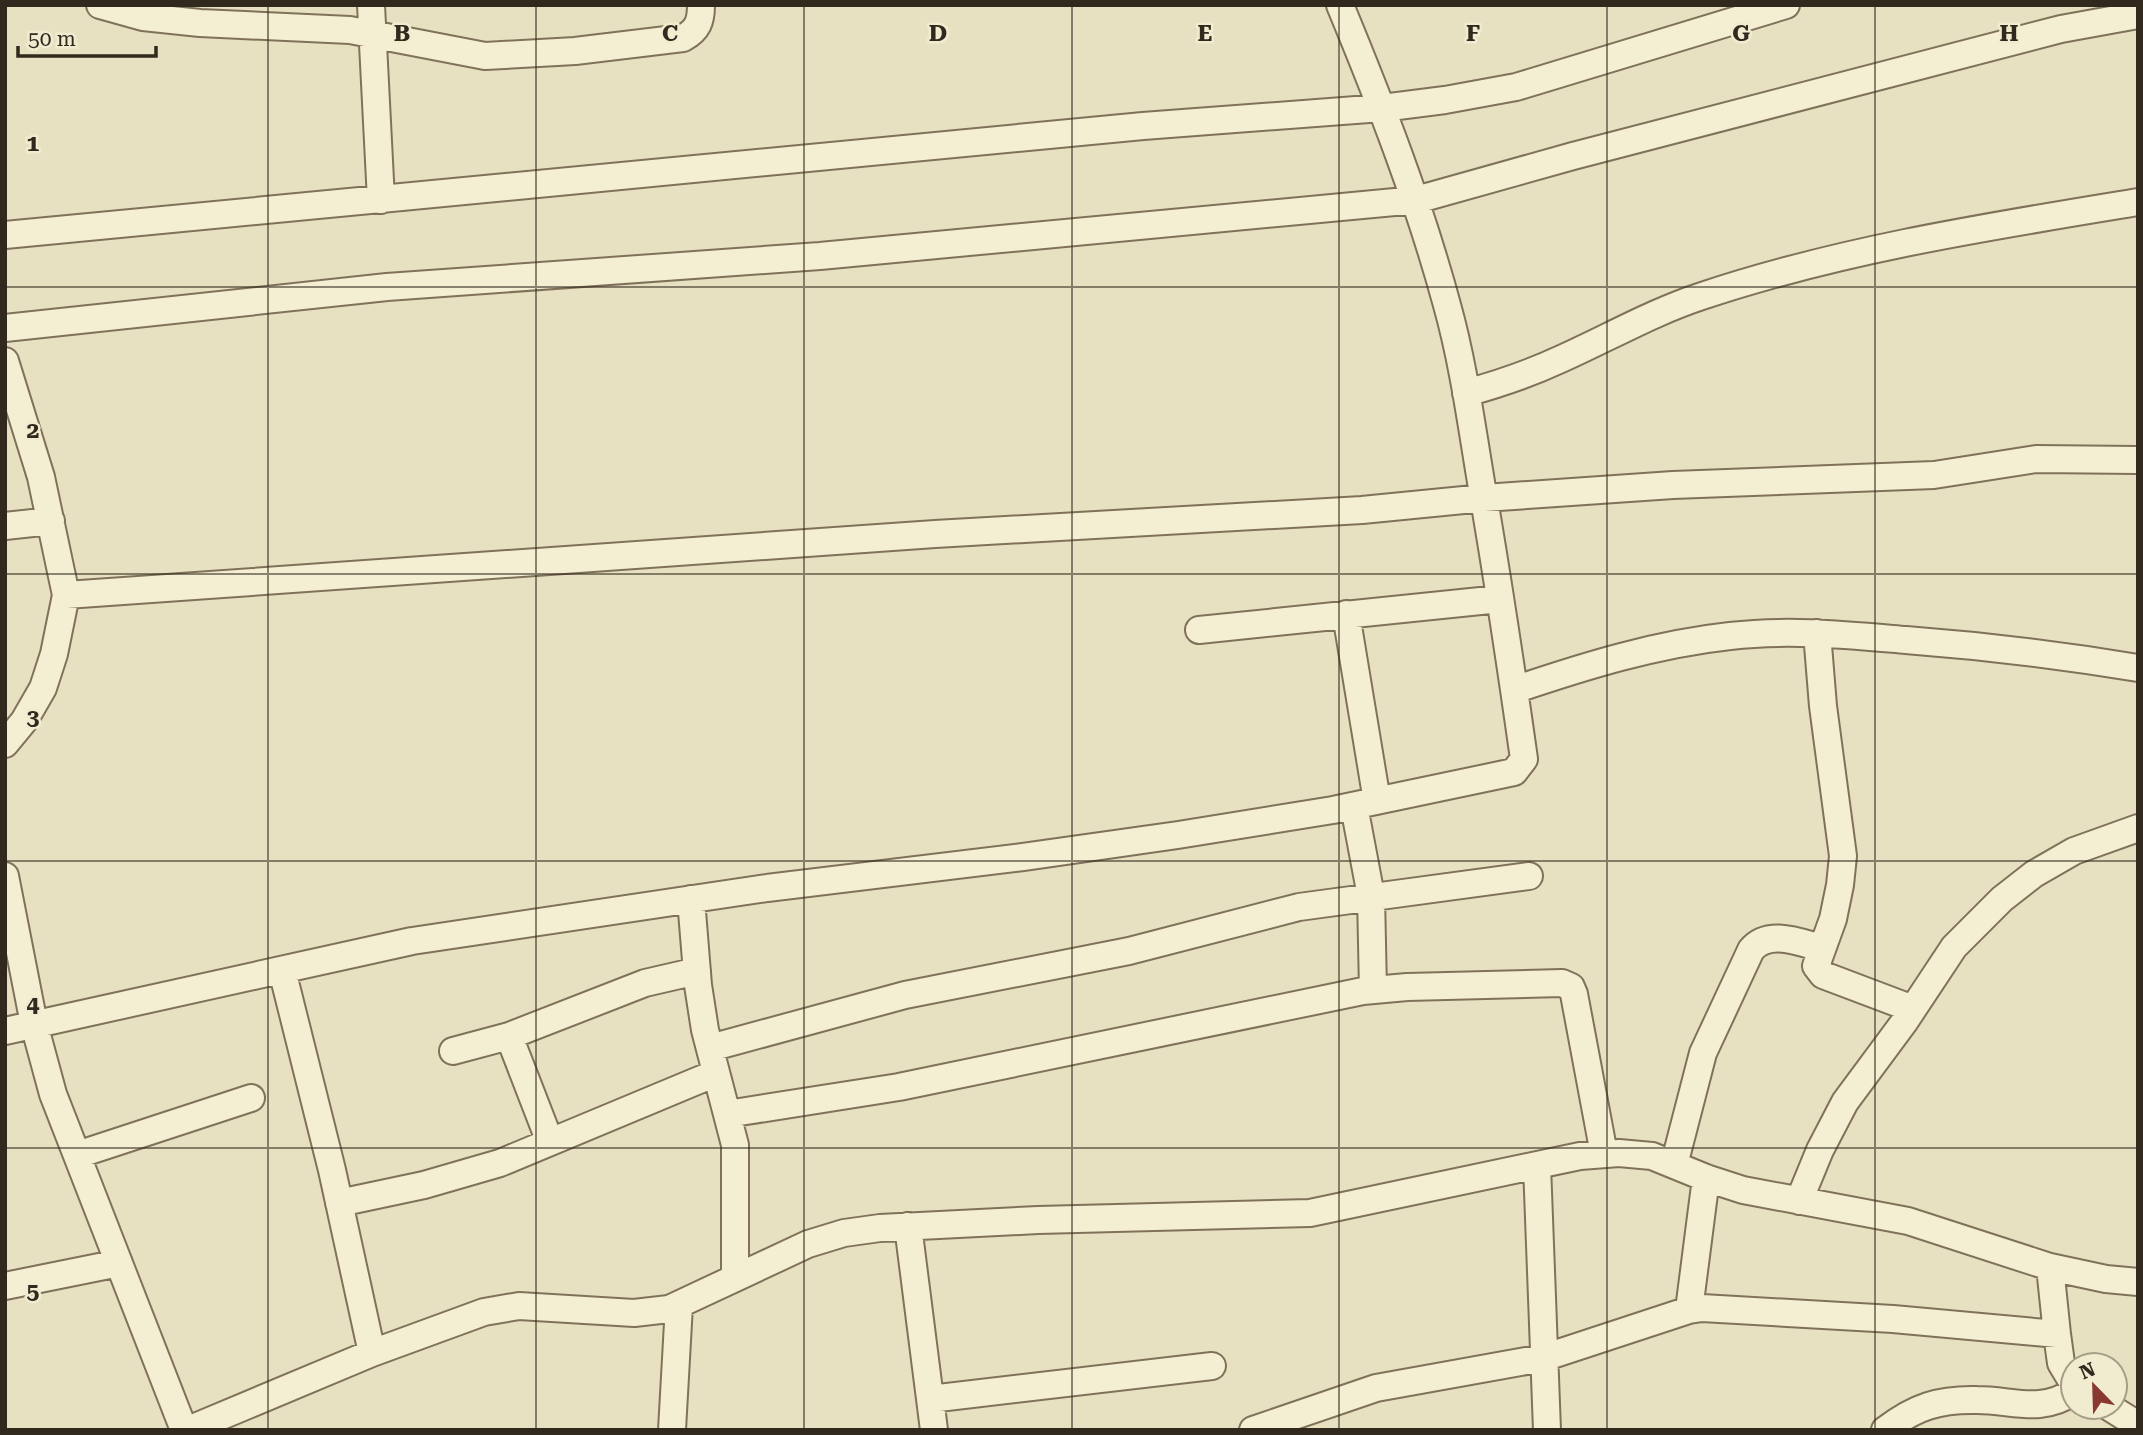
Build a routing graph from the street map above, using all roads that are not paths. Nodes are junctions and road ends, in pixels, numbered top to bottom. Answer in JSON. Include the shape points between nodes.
{"nodes":[{"id":1,"x":100,"y":5,"type":"edge"},
{"id":2,"x":371,"y":5,"type":"edge"},
{"id":3,"x":701,"y":5,"type":"edge"},
{"id":4,"x":1340,"y":5,"type":"edge"},
{"id":5,"x":1786,"y":5,"type":"edge"},
{"id":6,"x":2138,"y":15,"type":"edge"},
{"id":7,"x":1713,"y":16,"type":"edge"},
{"id":8,"x":372,"y":35,"type":"junction"},
{"id":9,"x":1382,"y":108,"type":"junction"},
{"id":10,"x":381,"y":200,"type":"junction"},
{"id":11,"x":1416,"y":200,"type":"junction"},
{"id":12,"x":2138,"y":202,"type":"edge"},
{"id":13,"x":5,"y":235,"type":"edge"},
{"id":14,"x":5,"y":328,"type":"edge"},
{"id":15,"x":5,"y":361,"type":"edge"},
{"id":16,"x":1466,"y":393,"type":"junction"},
{"id":17,"x":2138,"y":460,"type":"edge"},
{"id":18,"x":1484,"y":498,"type":"junction"},
{"id":19,"x":51,"y":521,"type":"junction"},
{"id":20,"x":5,"y":526,"type":"edge"},
{"id":21,"x":66,"y":595,"type":"junction"},
{"id":22,"x":1500,"y":599,"type":"junction"},
{"id":23,"x":1346,"y":614,"type":"junction"},
{"id":24,"x":1199,"y":630,"type":"dead end"},
{"id":25,"x":1817,"y":633,"type":"junction"},
{"id":26,"x":2138,"y":668,"type":"edge"},
{"id":27,"x":1514,"y":690,"type":"junction"},
{"id":28,"x":5,"y":744,"type":"edge"},
{"id":29,"x":1366,"y":803,"type":"junction"},
{"id":30,"x":2138,"y":828,"type":"edge"},
{"id":31,"x":1529,"y":876,"type":"dead end"},
{"id":32,"x":7,"y":891,"type":"edge"},
{"id":33,"x":1371,"y":895,"type":"junction"},
{"id":34,"x":691,"y":899,"type":"junction"},
{"id":35,"x":1822,"y":948,"type":"junction"},
{"id":36,"x":282,"y":970,"type":"junction"},
{"id":37,"x":697,"y":971,"type":"junction"},
{"id":38,"x":1373,"y":990,"type":"junction"},
{"id":39,"x":1913,"y":1009,"type":"junction"},
{"id":40,"x":34,"y":1024,"type":"junction"},
{"id":41,"x":5,"y":1031,"type":"edge"},
{"id":42,"x":509,"y":1037,"type":"junction"},
{"id":43,"x":453,"y":1051,"type":"dead end"},
{"id":44,"x":713,"y":1061,"type":"junction"},
{"id":45,"x":251,"y":1098,"type":"dead end"},
{"id":46,"x":727,"y":1114,"type":"junction"},
{"id":47,"x":550,"y":1142,"type":"junction"},
{"id":48,"x":1604,"y":1154,"type":"junction"},
{"id":49,"x":77,"y":1155,"type":"junction"},
{"id":50,"x":1536,"y":1165,"type":"junction"},
{"id":51,"x":1674,"y":1165,"type":"junction"},
{"id":52,"x":1706,"y":1178,"type":"junction"},
{"id":53,"x":1799,"y":1201,"type":"junction"},
{"id":54,"x":339,"y":1203,"type":"junction"},
{"id":55,"x":908,"y":1226,"type":"junction"},
{"id":56,"x":119,"y":1263,"type":"junction"},
{"id":57,"x":2050,"y":1267,"type":"junction"},
{"id":58,"x":735,"y":1277,"type":"junction"},
{"id":59,"x":2138,"y":1282,"type":"edge"},
{"id":60,"x":5,"y":1286,"type":"edge"},
{"id":61,"x":679,"y":1305,"type":"junction"},
{"id":62,"x":1689,"y":1310,"type":"junction"},
{"id":63,"x":2057,"y":1334,"type":"junction"},
{"id":64,"x":2059,"y":1351,"type":"edge"},
{"id":65,"x":372,"y":1353,"type":"junction"},
{"id":66,"x":1543,"y":1358,"type":"junction"},
{"id":67,"x":1212,"y":1366,"type":"dead end"},
{"id":68,"x":930,"y":1399,"type":"junction"},
{"id":69,"x":2059,"y":1399,"type":"edge"},
{"id":70,"x":186,"y":1430,"type":"edge"},
{"id":71,"x":672,"y":1430,"type":"edge"},
{"id":72,"x":934,"y":1430,"type":"edge"},
{"id":73,"x":1253,"y":1430,"type":"edge"},
{"id":74,"x":1547,"y":1430,"type":"edge"},
{"id":75,"x":1885,"y":1430,"type":"edge"}],
"edges":[{"from":1,"to":8,"type":"street","via":[[143,17],[321,27]]},
{"from":2,"to":8,"type":"street"},
{"from":3,"to":8,"type":"street","via":[[700,22],[684,38],[575,51],[485,56]]},
{"from":4,"to":9,"type":"street"},
{"from":5,"to":7,"type":"street"},
{"from":6,"to":11,"type":"street","via":[[2061,29]]},
{"from":7,"to":9,"type":"street","via":[[1516,87]]},
{"from":8,"to":10,"type":"street"},
{"from":9,"to":10,"type":"street","via":[[1143,126]]},
{"from":9,"to":11,"type":"street"},
{"from":10,"to":13,"type":"street"},
{"from":11,"to":14,"type":"street","via":[[820,256],[387,288]]},
{"from":11,"to":16,"type":"street"},
{"from":12,"to":16,"type":"street","via":[[1996,225],[1742,283],[1697,297],[1559,360]]},
{"from":15,"to":19,"type":"street"},
{"from":16,"to":18,"type":"street"},
{"from":17,"to":18,"type":"street","via":[[2036,459],[1934,475]]},
{"from":18,"to":21,"type":"street","via":[[1362,510],[922,535]]},
{"from":18,"to":22,"type":"street"},
{"from":19,"to":20,"type":"street"},
{"from":19,"to":21,"type":"street"},
{"from":21,"to":28,"type":"street","via":[[43,688]]},
{"from":22,"to":23,"type":"street"},
{"from":22,"to":27,"type":"street"},
{"from":23,"to":24,"type":"street"},
{"from":23,"to":29,"type":"street"},
{"from":25,"to":26,"type":"street","via":[[2038,651]]},
{"from":25,"to":27,"type":"street","via":[[1731,635],[1660,647],[1586,665]]},
{"from":25,"to":35,"type":"street","via":[[1843,856],[1833,919]]},
{"from":27,"to":29,"type":"street","via":[[1524,759],[1514,772]]},
{"from":29,"to":33,"type":"street"},
{"from":29,"to":34,"type":"street","via":[[1178,835]]},
{"from":30,"to":39,"type":"street","via":[[2074,851],[2002,899],[1954,947]]},
{"from":31,"to":33,"type":"street"},
{"from":32,"to":40,"type":"street"},
{"from":33,"to":38,"type":"street"},
{"from":33,"to":44,"type":"street","via":[[1299,906],[1129,951],[905,995]]},
{"from":34,"to":36,"type":"street","via":[[412,942]]},
{"from":34,"to":37,"type":"street"},
{"from":35,"to":39,"type":"street","via":[[1816,966],[1823,975]]},
{"from":35,"to":51,"type":"street","via":[[1770,938],[1751,950],[1703,1053]]},
{"from":36,"to":40,"type":"street"},
{"from":36,"to":54,"type":"street"},
{"from":37,"to":42,"type":"street","via":[[622,991]]},
{"from":37,"to":44,"type":"street"},
{"from":38,"to":46,"type":"street","via":[[899,1087]]},
{"from":38,"to":48,"type":"street","via":[[1541,982],[1571,987]]},
{"from":39,"to":53,"type":"street","via":[[1845,1102]]},
{"from":40,"to":41,"type":"street"},
{"from":40,"to":49,"type":"street","via":[[53,1094]]},
{"from":42,"to":43,"type":"street"},
{"from":42,"to":47,"type":"street"},
{"from":44,"to":46,"type":"street"},
{"from":44,"to":47,"type":"street"},
{"from":45,"to":49,"type":"street"},
{"from":46,"to":58,"type":"street","via":[[735,1145]]},
{"from":47,"to":54,"type":"street","via":[[457,1176]]},
{"from":48,"to":50,"type":"street"},
{"from":48,"to":51,"type":"street","via":[[1652,1156]]},
{"from":49,"to":56,"type":"street"},
{"from":50,"to":55,"type":"street","via":[[1310,1213]]},
{"from":50,"to":66,"type":"street"},
{"from":51,"to":52,"type":"street"},
{"from":52,"to":53,"type":"street"},
{"from":52,"to":62,"type":"street"},
{"from":53,"to":57,"type":"street","via":[[1908,1221]]},
{"from":54,"to":65,"type":"street"},
{"from":55,"to":58,"type":"street","via":[[844,1233]]},
{"from":55,"to":68,"type":"street"},
{"from":56,"to":60,"type":"street"},
{"from":56,"to":70,"type":"street"},
{"from":57,"to":59,"type":"street"},
{"from":57,"to":63,"type":"street"},
{"from":58,"to":61,"type":"street"},
{"from":61,"to":65,"type":"street","via":[[634,1313],[519,1306],[484,1312]]},
{"from":61,"to":71,"type":"street"},
{"from":62,"to":63,"type":"street","via":[[1880,1318]]},
{"from":62,"to":66,"type":"street"},
{"from":63,"to":64,"type":"street"},
{"from":65,"to":70,"type":"street"},
{"from":66,"to":73,"type":"street","via":[[1376,1388]]},
{"from":66,"to":74,"type":"street"},
{"from":67,"to":68,"type":"street"},
{"from":68,"to":72,"type":"street"},
{"from":69,"to":75,"type":"street","via":[[2039,1405],[1980,1400],[1935,1403],[1905,1415]]}]}
